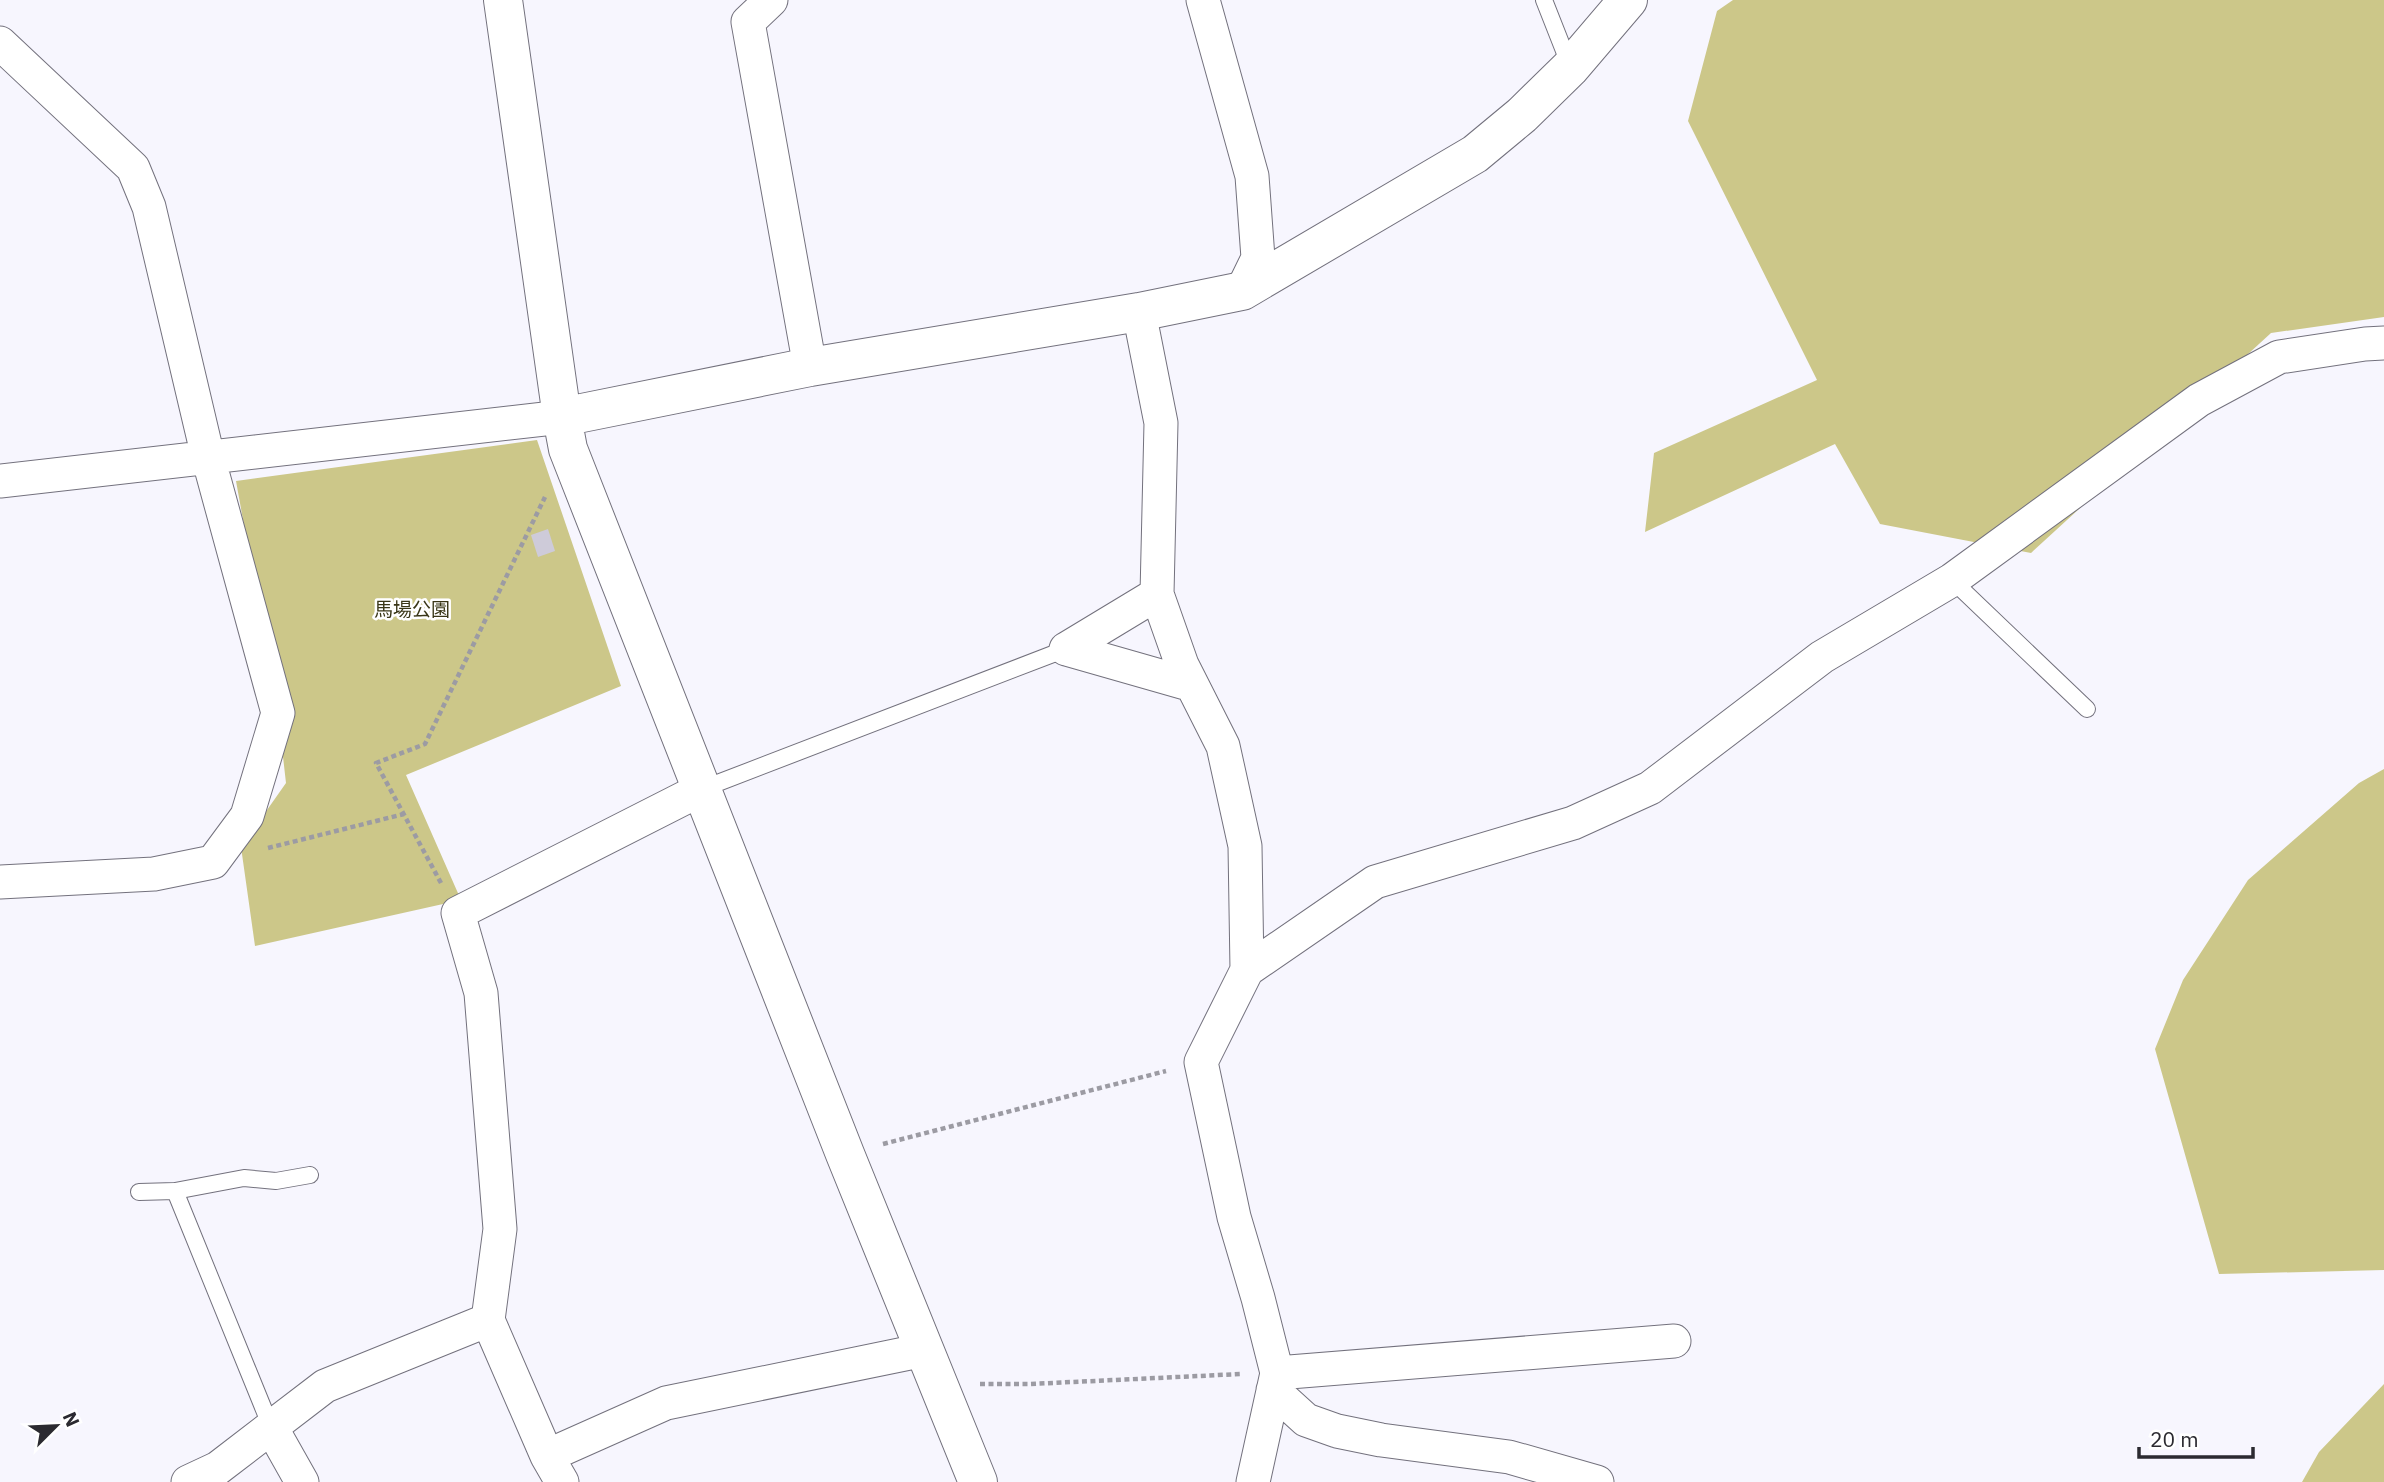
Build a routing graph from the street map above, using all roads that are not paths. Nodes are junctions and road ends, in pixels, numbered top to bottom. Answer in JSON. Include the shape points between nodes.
{"nodes":[{"id":1,"x":502,"y":0,"type":"edge"},
{"id":2,"x":771,"y":0,"type":"edge"},
{"id":3,"x":1203,"y":0,"type":"edge"},
{"id":4,"x":1544,"y":0,"type":"edge"},
{"id":5,"x":1629,"y":0,"type":"edge"},
{"id":6,"x":0,"y":43,"type":"edge"},
{"id":7,"x":1570,"y":68,"type":"junction"},
{"id":8,"x":1242,"y":291,"type":"junction"},
{"id":9,"x":1139,"y":313,"type":"junction"},
{"id":10,"x":2384,"y":343,"type":"edge"},
{"id":11,"x":810,"y":367,"type":"junction"},
{"id":12,"x":565,"y":433,"type":"junction"},
{"id":13,"x":208,"y":457,"type":"junction"},
{"id":14,"x":0,"y":481,"type":"edge"},
{"id":15,"x":1952,"y":580,"type":"junction"},
{"id":16,"x":1157,"y":594,"type":"junction"},
{"id":17,"x":1066,"y":649,"type":"junction"},
{"id":18,"x":1192,"y":685,"type":"junction"},
{"id":19,"x":2087,"y":709,"type":"dead end"},
{"id":20,"x":702,"y":789,"type":"junction"},
{"id":21,"x":0,"y":881,"type":"edge"},
{"id":22,"x":1247,"y":970,"type":"junction"},
{"id":23,"x":310,"y":1175,"type":"dead end"},
{"id":24,"x":175,"y":1191,"type":"junction"},
{"id":25,"x":139,"y":1192,"type":"dead end"},
{"id":26,"x":488,"y":1320,"type":"junction"},
{"id":27,"x":1674,"y":1341,"type":"dead end"},
{"id":28,"x":931,"y":1367,"type":"junction"},
{"id":29,"x":1275,"y":1382,"type":"junction"},
{"id":30,"x":271,"y":1427,"type":"junction"},
{"id":31,"x":554,"y":1469,"type":"edge"},
{"id":32,"x":188,"y":1482,"type":"edge"},
{"id":33,"x":302,"y":1482,"type":"edge"},
{"id":34,"x":978,"y":1482,"type":"edge"},
{"id":35,"x":1253,"y":1482,"type":"edge"},
{"id":36,"x":1597,"y":1482,"type":"edge"}],
"edges":[{"from":1,"to":12,"type":"street"},
{"from":2,"to":11,"type":"street","via":[[748,22]]},
{"from":3,"to":8,"type":"street","via":[[1252,176],[1258,258]]},
{"from":4,"to":7,"type":"lane"},
{"from":5,"to":7,"type":"street"},
{"from":6,"to":13,"type":"street","via":[[133,168],[149,207]]},
{"from":7,"to":8,"type":"street","via":[[1475,154]]},
{"from":8,"to":9,"type":"street"},
{"from":9,"to":11,"type":"street"},
{"from":9,"to":16,"type":"street","via":[[1161,424]]},
{"from":10,"to":15,"type":"street","via":[[2279,357],[2199,400]]},
{"from":11,"to":12,"type":"street"},
{"from":12,"to":13,"type":"street"},
{"from":12,"to":20,"type":"street"},
{"from":13,"to":14,"type":"street"},
{"from":13,"to":21,"type":"street","via":[[278,713],[247,816],[213,862],[154,874]]},
{"from":15,"to":19,"type":"lane"},
{"from":15,"to":22,"type":"street","via":[[1822,657],[1650,788],[1573,823],[1375,882]]},
{"from":16,"to":17,"type":"street"},
{"from":16,"to":18,"type":"street"},
{"from":17,"to":18,"type":"street"},
{"from":17,"to":20,"type":"lane"},
{"from":18,"to":22,"type":"street","via":[[1223,746],[1245,846]]},
{"from":20,"to":26,"type":"street","via":[[458,913],[481,993],[500,1229]]},
{"from":20,"to":28,"type":"street"},
{"from":22,"to":29,"type":"street","via":[[1201,1062]]},
{"from":23,"to":24,"type":"lane","via":[[276,1181],[244,1178]]},
{"from":24,"to":25,"type":"lane"},
{"from":24,"to":30,"type":"lane"},
{"from":26,"to":30,"type":"street","via":[[325,1386]]},
{"from":26,"to":31,"type":"street"},
{"from":27,"to":29,"type":"street"},
{"from":28,"to":31,"type":"street","via":[[666,1403]]},
{"from":28,"to":34,"type":"street"},
{"from":29,"to":35,"type":"street"},
{"from":29,"to":36,"type":"street","via":[[1306,1420],[1336,1430],[1509,1457]]},
{"from":30,"to":32,"type":"street","via":[[218,1468]]},
{"from":30,"to":33,"type":"street"}]}
